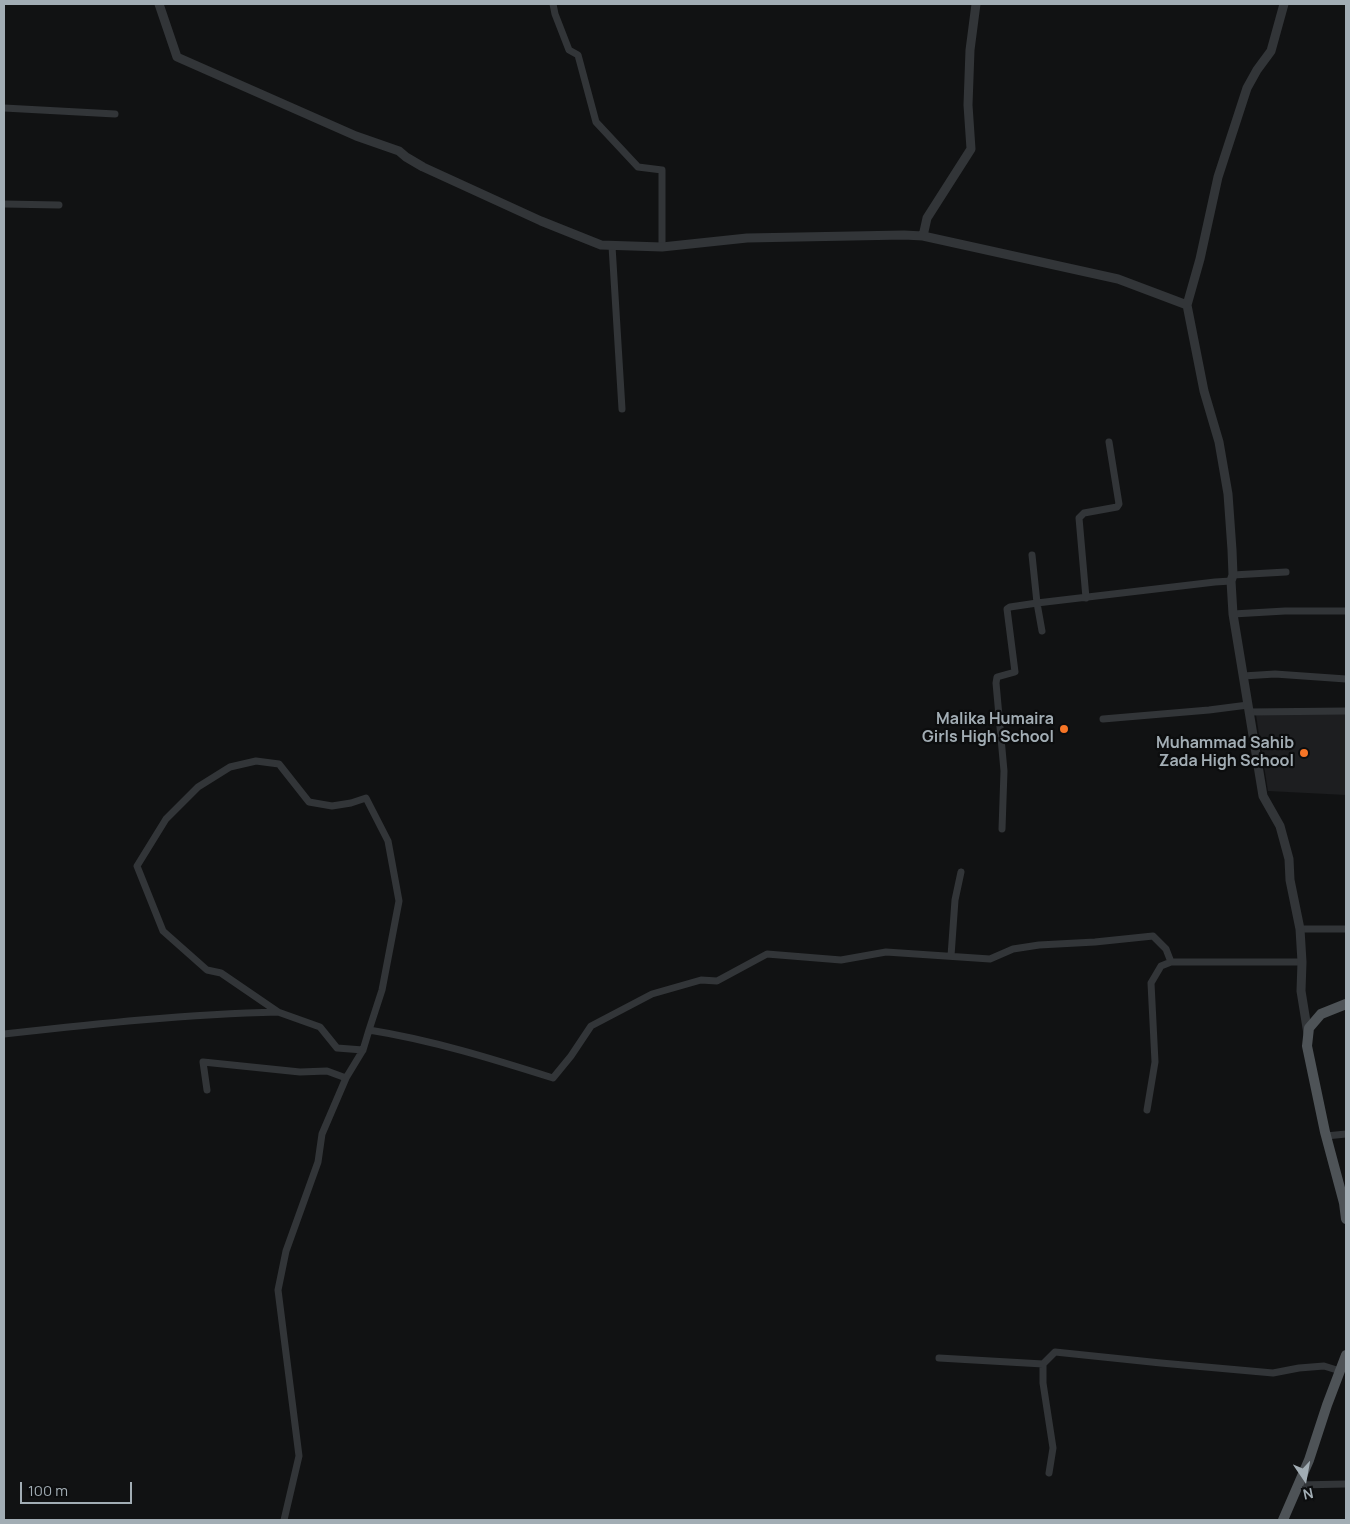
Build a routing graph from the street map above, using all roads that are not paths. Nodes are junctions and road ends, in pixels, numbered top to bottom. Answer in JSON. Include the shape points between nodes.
{"nodes":[{"id":1,"x":159,"y":4,"type":"edge"},
{"id":2,"x":553,"y":4,"type":"edge"},
{"id":3,"x":976,"y":4,"type":"edge"},
{"id":4,"x":1284,"y":4,"type":"edge"},
{"id":5,"x":4,"y":108,"type":"edge"},
{"id":6,"x":115,"y":114,"type":"dead end"},
{"id":7,"x":4,"y":204,"type":"edge"},
{"id":8,"x":58,"y":206,"type":"dead end"},
{"id":9,"x":923,"y":236,"type":"junction"},
{"id":10,"x":612,"y":246,"type":"junction"},
{"id":11,"x":662,"y":247,"type":"junction"},
{"id":12,"x":1187,"y":305,"type":"junction"},
{"id":13,"x":622,"y":409,"type":"dead end"},
{"id":14,"x":1109,"y":442,"type":"dead end"},
{"id":15,"x":1032,"y":554,"type":"dead end"},
{"id":16,"x":1286,"y":572,"type":"dead end"},
{"id":17,"x":1232,"y":578,"type":"junction"},
{"id":18,"x":1086,"y":598,"type":"junction"},
{"id":19,"x":1037,"y":603,"type":"junction"},
{"id":20,"x":1346,"y":611,"type":"edge"},
{"id":21,"x":1233,"y":614,"type":"junction"},
{"id":22,"x":1042,"y":631,"type":"dead end"},
{"id":23,"x":1243,"y":676,"type":"junction"},
{"id":24,"x":1346,"y":679,"type":"edge"},
{"id":25,"x":1249,"y":708,"type":"junction"},
{"id":26,"x":1346,"y":711,"type":"edge"},
{"id":27,"x":1103,"y":719,"type":"dead end"},
{"id":28,"x":1002,"y":829,"type":"dead end"},
{"id":29,"x":961,"y":872,"type":"dead end"},
{"id":30,"x":1300,"y":929,"type":"junction"},
{"id":31,"x":1346,"y":929,"type":"edge"},
{"id":32,"x":951,"y":956,"type":"junction"},
{"id":33,"x":1171,"y":962,"type":"junction"},
{"id":34,"x":1302,"y":962,"type":"junction"},
{"id":35,"x":1346,"y":1004,"type":"edge"},
{"id":36,"x":278,"y":1012,"type":"junction"},
{"id":37,"x":369,"y":1030,"type":"junction"},
{"id":38,"x":4,"y":1034,"type":"edge"},
{"id":39,"x":1308,"y":1036,"type":"junction"},
{"id":40,"x":363,"y":1050,"type":"junction"},
{"id":41,"x":346,"y":1078,"type":"junction"},
{"id":42,"x":207,"y":1090,"type":"dead end"},
{"id":43,"x":1147,"y":1110,"type":"dead end"},
{"id":44,"x":1346,"y":1134,"type":"edge"},
{"id":45,"x":1326,"y":1136,"type":"junction"},
{"id":46,"x":1346,"y":1219,"type":"edge"},
{"id":47,"x":1346,"y":1354,"type":"edge"},
{"id":48,"x":939,"y":1358,"type":"dead end"},
{"id":49,"x":1043,"y":1364,"type":"junction"},
{"id":50,"x":1340,"y":1371,"type":"junction"},
{"id":51,"x":1049,"y":1473,"type":"dead end"},
{"id":52,"x":1346,"y":1484,"type":"edge"},
{"id":53,"x":1298,"y":1485,"type":"junction"},
{"id":54,"x":284,"y":1520,"type":"edge"},
{"id":55,"x":1282,"y":1520,"type":"edge"}],
"edges":[{"from":1,"to":10,"type":"street","via":[[176,56],[356,136],[399,150],[423,167],[541,222],[601,245]]},
{"from":2,"to":11,"type":"street","via":[[569,50],[578,55],[596,122],[638,167],[662,170]]},
{"from":3,"to":9,"type":"street","via":[[968,105],[971,149],[927,218]]},
{"from":4,"to":12,"type":"street","via":[[1271,51],[1247,88],[1218,176]]},
{"from":5,"to":6,"type":"street"},
{"from":7,"to":8,"type":"street"},
{"from":9,"to":11,"type":"street","via":[[747,238]]},
{"from":9,"to":12,"type":"street","via":[[1118,279]]},
{"from":10,"to":11,"type":"street"},
{"from":10,"to":13,"type":"street"},
{"from":12,"to":17,"type":"street","via":[[1228,494]]},
{"from":14,"to":18,"type":"street","via":[[1119,504],[1084,513],[1079,518]]},
{"from":15,"to":19,"type":"street"},
{"from":16,"to":17,"type":"street"},
{"from":17,"to":18,"type":"street"},
{"from":17,"to":21,"type":"street"},
{"from":18,"to":19,"type":"street"},
{"from":19,"to":22,"type":"street"},
{"from":19,"to":28,"type":"street","via":[[1007,609],[1015,672],[996,677],[1004,771]]},
{"from":20,"to":21,"type":"street"},
{"from":21,"to":23,"type":"street"},
{"from":23,"to":24,"type":"street","via":[[1275,674]]},
{"from":23,"to":25,"type":"street"},
{"from":25,"to":26,"type":"street"},
{"from":25,"to":27,"type":"street"},
{"from":25,"to":30,"type":"street","via":[[1264,796],[1280,826]]},
{"from":29,"to":32,"type":"street","via":[[955,900]]},
{"from":30,"to":31,"type":"street"},
{"from":30,"to":34,"type":"street"},
{"from":32,"to":33,"type":"street","via":[[990,960],[1013,949],[1039,944],[1153,936],[1166,949]]},
{"from":32,"to":37,"type":"street","via":[[886,952],[841,960],[766,954],[717,980],[701,980],[652,994],[591,1026],[553,1078],[402,1035]]},
{"from":33,"to":34,"type":"street"},
{"from":33,"to":43,"type":"street","via":[[1161,966],[1151,983],[1156,1062]]},
{"from":34,"to":39,"type":"street","via":[[1301,991]]},
{"from":35,"to":39,"type":"main road","via":[[1321,1014],[1309,1028]]},
{"from":36,"to":37,"type":"street","via":[[221,973],[207,970],[162,931],[137,866],[166,819],[198,787],[230,766],[256,761],[279,764],[309,802],[332,806],[366,798],[388,841],[399,901],[382,990]]},
{"from":36,"to":38,"type":"street","via":[[221,1013]]},
{"from":36,"to":40,"type":"street","via":[[320,1027],[337,1048]]},
{"from":37,"to":40,"type":"street"},
{"from":39,"to":45,"type":"main road","via":[[1307,1046]]},
{"from":40,"to":41,"type":"street"},
{"from":41,"to":42,"type":"street","via":[[327,1071],[300,1072],[203,1062]]},
{"from":41,"to":54,"type":"street","via":[[322,1134],[318,1162],[286,1251],[278,1290],[299,1456]]},
{"from":44,"to":45,"type":"street"},
{"from":45,"to":46,"type":"main road"},
{"from":47,"to":50,"type":"main road"},
{"from":48,"to":49,"type":"street"},
{"from":49,"to":50,"type":"street","via":[[1055,1352],[1272,1372],[1324,1366]]},
{"from":49,"to":51,"type":"street","via":[[1053,1448]]},
{"from":50,"to":53,"type":"main road"},
{"from":52,"to":53,"type":"street"},
{"from":53,"to":55,"type":"main road"}]}
